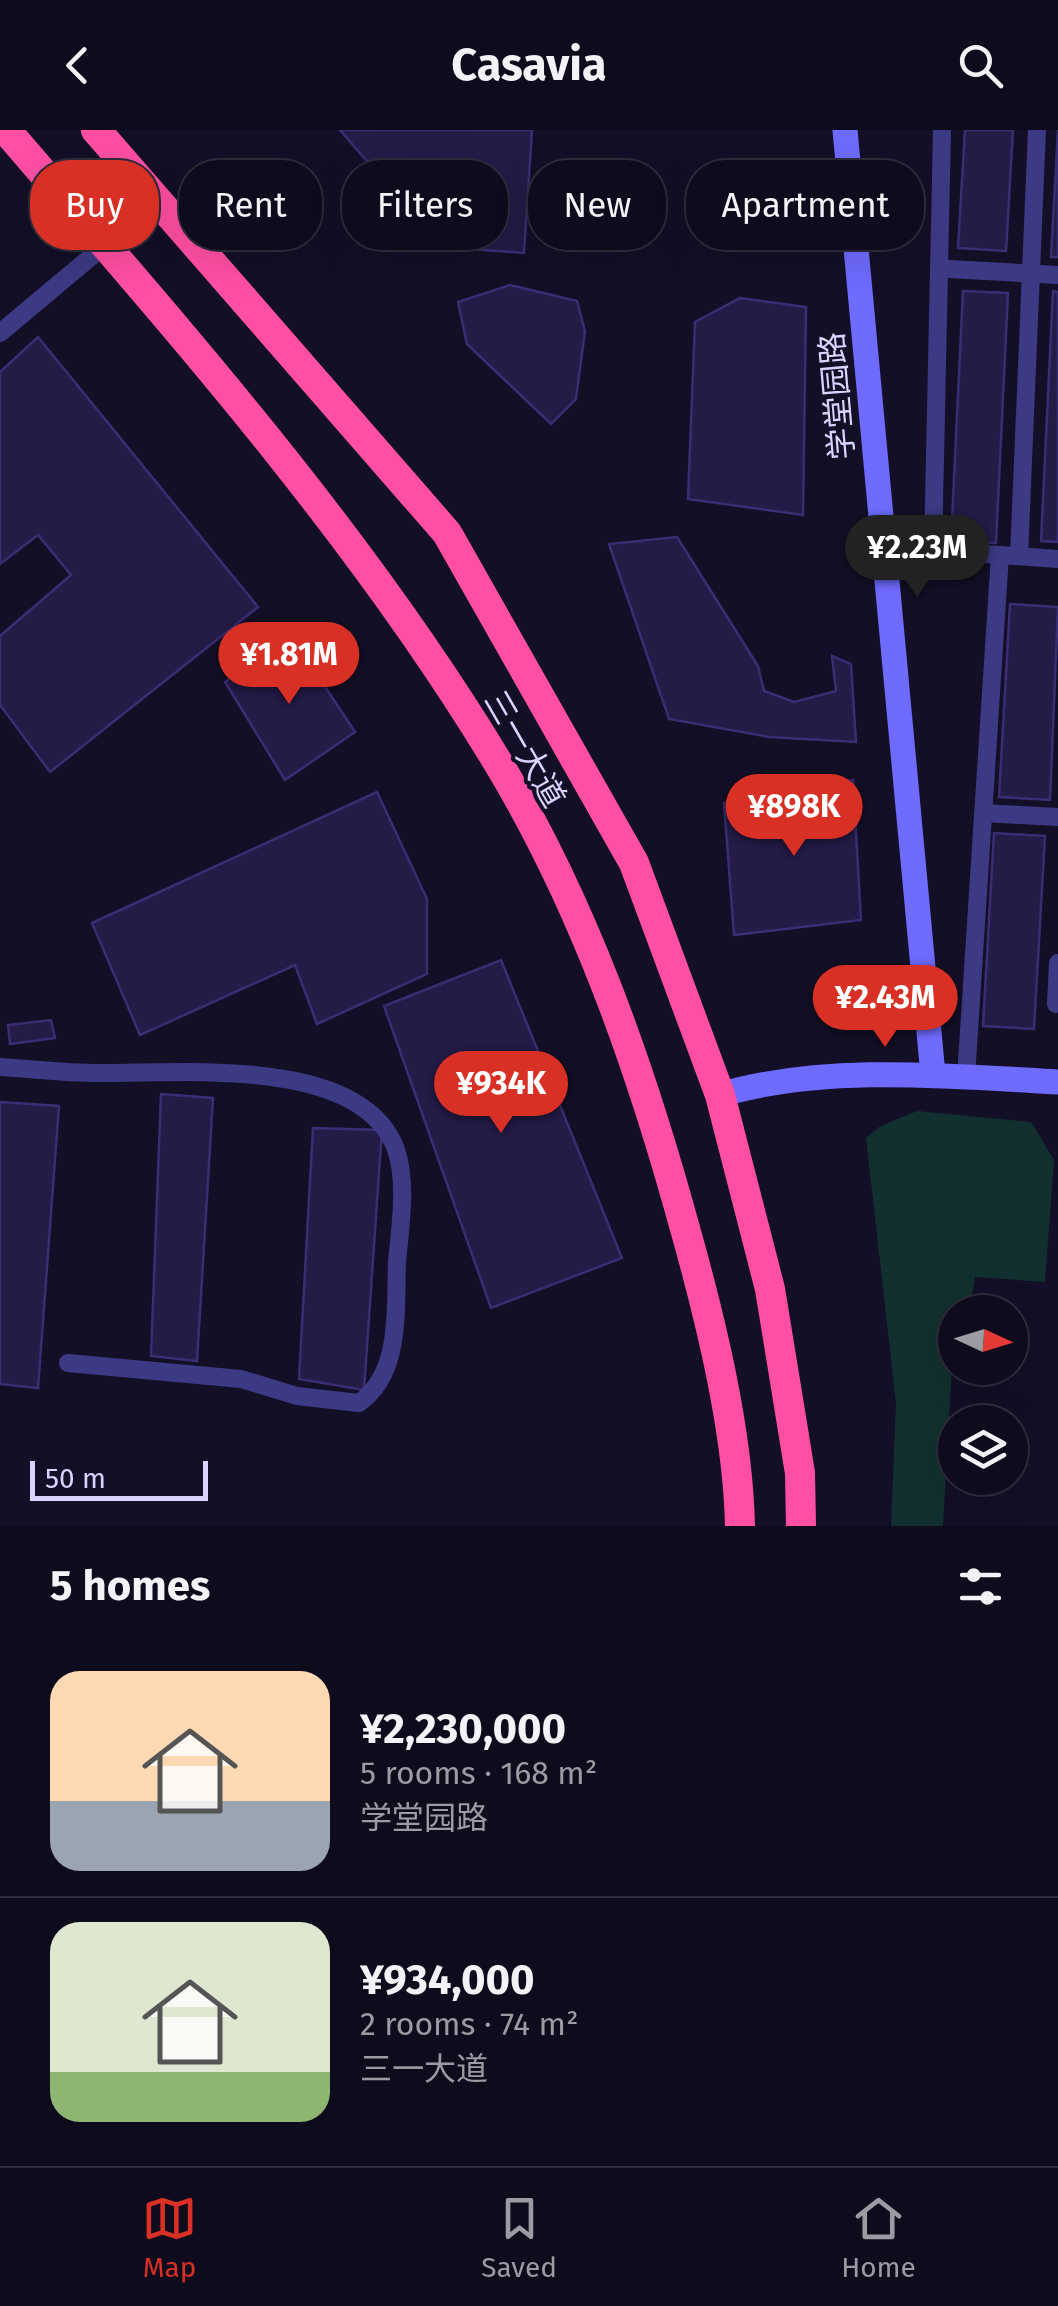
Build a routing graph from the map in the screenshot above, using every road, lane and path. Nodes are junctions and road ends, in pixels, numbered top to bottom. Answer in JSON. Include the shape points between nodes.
{"nodes":[{"id":1,"x":6,"y":130,"type":"edge"},
{"id":2,"x":96,"y":130,"type":"edge"},
{"id":3,"x":845,"y":130,"type":"edge"},
{"id":4,"x":942,"y":130,"type":"edge"},
{"id":5,"x":1038,"y":130,"type":"edge"},
{"id":6,"x":32,"y":160,"type":"edge"},
{"id":7,"x":101,"y":250,"type":"edge"},
{"id":8,"x":109,"y":250,"type":"edge"},
{"id":9,"x":949,"y":268,"type":"dead end"},
{"id":10,"x":1032,"y":274,"type":"junction"},
{"id":11,"x":1058,"y":275,"type":"edge"},
{"id":12,"x":0,"y":333,"type":"edge"},
{"id":13,"x":884,"y":548,"type":"junction"},
{"id":14,"x":933,"y":550,"type":"junction"},
{"id":15,"x":1009,"y":556,"type":"junction"},
{"id":16,"x":1058,"y":559,"type":"edge"},
{"id":17,"x":983,"y":812,"type":"junction"},
{"id":18,"x":1058,"y":817,"type":"edge"},
{"id":19,"x":1058,"y":964,"type":"edge"},
{"id":20,"x":1056,"y":1004,"type":"edge"},
{"id":21,"x":0,"y":1068,"type":"edge"},
{"id":22,"x":934,"y":1075,"type":"junction"},
{"id":23,"x":966,"y":1076,"type":"junction"},
{"id":24,"x":1058,"y":1082,"type":"edge"},
{"id":25,"x":720,"y":1095,"type":"junction"},
{"id":26,"x":68,"y":1363,"type":"dead end"},
{"id":27,"x":740,"y":1526,"type":"edge"},
{"id":28,"x":800,"y":1526,"type":"edge"}],
"edges":[{"from":1,"to":6,"type":"highway","name":"三一大道"},
{"from":2,"to":25,"type":"highway","name":"三一大道","via":[[447,533],[634,863]]},
{"from":3,"to":13,"type":"street","name":"学堂园路"},
{"from":4,"to":14,"type":"street"},
{"from":5,"to":10,"type":"street"},
{"from":7,"to":12,"type":"street"},
{"from":8,"to":27,"type":"highway","name":"三一大道","via":[[380,588],[498,762],[575,912],[651,1104],[714,1331]]},
{"from":9,"to":10,"type":"street"},
{"from":10,"to":11,"type":"street"},
{"from":10,"to":15,"type":"street"},
{"from":13,"to":14,"type":"street"},
{"from":13,"to":22,"type":"street","name":"学堂园路"},
{"from":14,"to":15,"type":"street"},
{"from":15,"to":16,"type":"street"},
{"from":15,"to":17,"type":"street"},
{"from":17,"to":18,"type":"street"},
{"from":17,"to":23,"type":"street"},
{"from":19,"to":20,"type":"street"},
{"from":21,"to":26,"type":"street","via":[[183,1071],[304,1083],[338,1094],[380,1121],[396,1150],[401,1209],[391,1349],[375,1392],[359,1403],[298,1396],[242,1379]]},
{"from":22,"to":23,"type":"street"},
{"from":22,"to":25,"type":"street","via":[[784,1082]]},
{"from":23,"to":24,"type":"street"},
{"from":25,"to":28,"type":"highway","name":"三一大道","via":[[770,1289],[800,1473]]}]}
